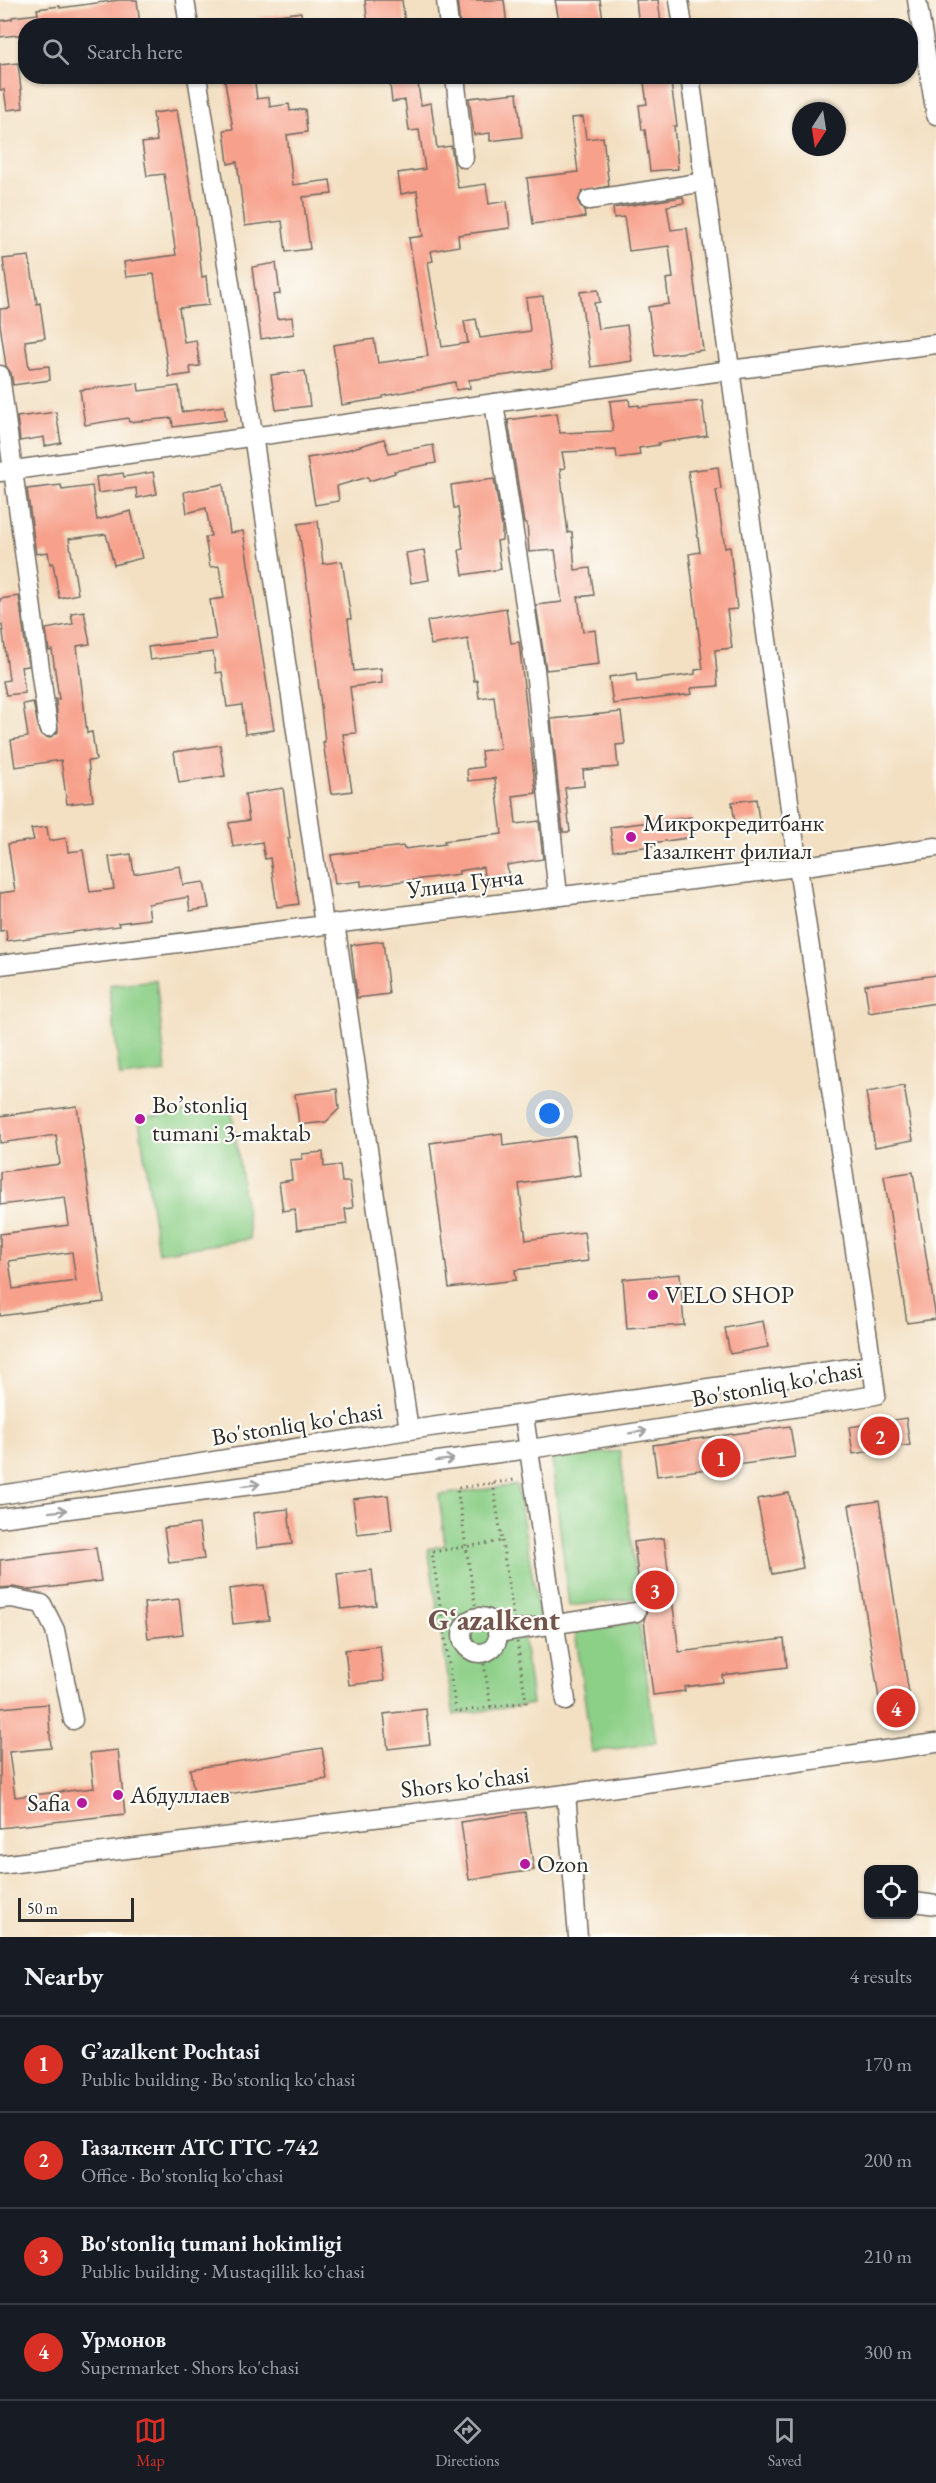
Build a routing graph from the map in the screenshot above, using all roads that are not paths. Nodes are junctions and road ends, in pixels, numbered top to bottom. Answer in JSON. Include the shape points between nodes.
{"nodes":[{"id":1,"x":185,"y":0,"type":"edge"},
{"id":2,"x":446,"y":0,"type":"edge"},
{"id":3,"x":680,"y":0,"type":"edge"},
{"id":4,"x":917,"y":0,"type":"edge"},
{"id":5,"x":188,"y":18,"type":"edge"},
{"id":6,"x":448,"y":18,"type":"edge"},
{"id":7,"x":682,"y":18,"type":"edge"},
{"id":8,"x":198,"y":84,"type":"edge"},
{"id":9,"x":456,"y":84,"type":"edge"},
{"id":10,"x":691,"y":84,"type":"edge"},
{"id":11,"x":936,"y":115,"type":"edge"},
{"id":12,"x":464,"y":158,"type":"dead end"},
{"id":13,"x":705,"y":182,"type":"junction"},
{"id":14,"x":590,"y":200,"type":"dead end"},
{"id":15,"x":936,"y":344,"type":"edge"},
{"id":16,"x":730,"y":370,"type":"junction"},
{"id":17,"x":0,"y":375,"type":"edge"},
{"id":18,"x":494,"y":403,"type":"junction"},
{"id":19,"x":252,"y":438,"type":"junction"},
{"id":20,"x":6,"y":471,"type":"edge"},
{"id":21,"x":48,"y":727,"type":"dead end"},
{"id":22,"x":936,"y":847,"type":"edge"},
{"id":23,"x":798,"y":867,"type":"junction"},
{"id":24,"x":558,"y":896,"type":"junction"},
{"id":25,"x":329,"y":924,"type":"junction"},
{"id":26,"x":0,"y":965,"type":"edge"},
{"id":27,"x":872,"y":1365,"type":"junction"},
{"id":28,"x":524,"y":1416,"type":"junction"},
{"id":29,"x":409,"y":1430,"type":"junction"},
{"id":30,"x":530,"y":1449,"type":"junction"},
{"id":31,"x":0,"y":1495,"type":"edge"},
{"id":32,"x":0,"y":1518,"type":"edge"},
{"id":33,"x":0,"y":1599,"type":"edge"},
{"id":34,"x":636,"y":1612,"type":"dead end"},
{"id":35,"x":555,"y":1624,"type":"junction"},
{"id":36,"x":506,"y":1631,"type":"junction"},
{"id":37,"x":566,"y":1701,"type":"dead end"},
{"id":38,"x":73,"y":1720,"type":"dead end"},
{"id":39,"x":936,"y":1743,"type":"edge"},
{"id":40,"x":566,"y":1794,"type":"junction"},
{"id":41,"x":0,"y":1865,"type":"edge"},
{"id":42,"x":918,"y":1903,"type":"edge"},
{"id":43,"x":936,"y":1905,"type":"edge"},
{"id":44,"x":578,"y":1937,"type":"edge"}],
"edges":[{"from":1,"to":5,"type":"street"},
{"from":2,"to":6,"type":"street"},
{"from":3,"to":7,"type":"street"},
{"from":4,"to":11,"type":"street"},
{"from":8,"to":19,"type":"street"},
{"from":9,"to":12,"type":"street"},
{"from":10,"to":13,"type":"street"},
{"from":13,"to":14,"type":"street"},
{"from":13,"to":16,"type":"street"},
{"from":15,"to":16,"type":"street"},
{"from":16,"to":18,"type":"street"},
{"from":16,"to":23,"type":"street"},
{"from":17,"to":20,"type":"street"},
{"from":18,"to":19,"type":"street"},
{"from":18,"to":24,"type":"street","via":[[535,669]]},
{"from":19,"to":20,"type":"street"},
{"from":19,"to":25,"type":"street"},
{"from":20,"to":21,"type":"street"},
{"from":22,"to":23,"type":"street","name":"Улица Гунча"},
{"from":23,"to":24,"type":"street","name":"Улица Гунча"},
{"from":23,"to":27,"type":"street"},
{"from":24,"to":25,"type":"street","name":"Улица Гунча"},
{"from":25,"to":26,"type":"street","name":"Улица Гунча"},
{"from":25,"to":29,"type":"street"},
{"from":27,"to":28,"type":"street","name":"Bo'stonliq ko'chasi"},
{"from":30,"to":27,"type":"street","name":"Bo'stonliq ko'chasi","one_way":true,"via":[[876,1395]]},
{"from":28,"to":29,"type":"street","name":"Bo'stonliq ko'chasi"},
{"from":28,"to":30,"type":"street"},
{"from":29,"to":31,"type":"street","name":"Bo'stonliq ko'chasi"},
{"from":32,"to":30,"type":"street","name":"Bo'stonliq ko'chasi","one_way":true},
{"from":30,"to":35,"type":"street"},
{"from":33,"to":38,"type":"street","via":[[42,1604],[55,1630]]},
{"from":34,"to":35,"type":"street"},
{"from":35,"to":36,"type":"street"},
{"from":35,"to":37,"type":"street"},
{"from":36,"to":36,"type":"street","via":[[489,1619],[477,1617],[467,1622],[462,1638],[467,1647],[482,1652],[494,1646]]},
{"from":39,"to":40,"type":"street","name":"Shors ko'chasi"},
{"from":40,"to":41,"type":"street","name":"Shors ko'chasi"},
{"from":40,"to":44,"type":"street"},
{"from":42,"to":43,"type":"street"}]}
